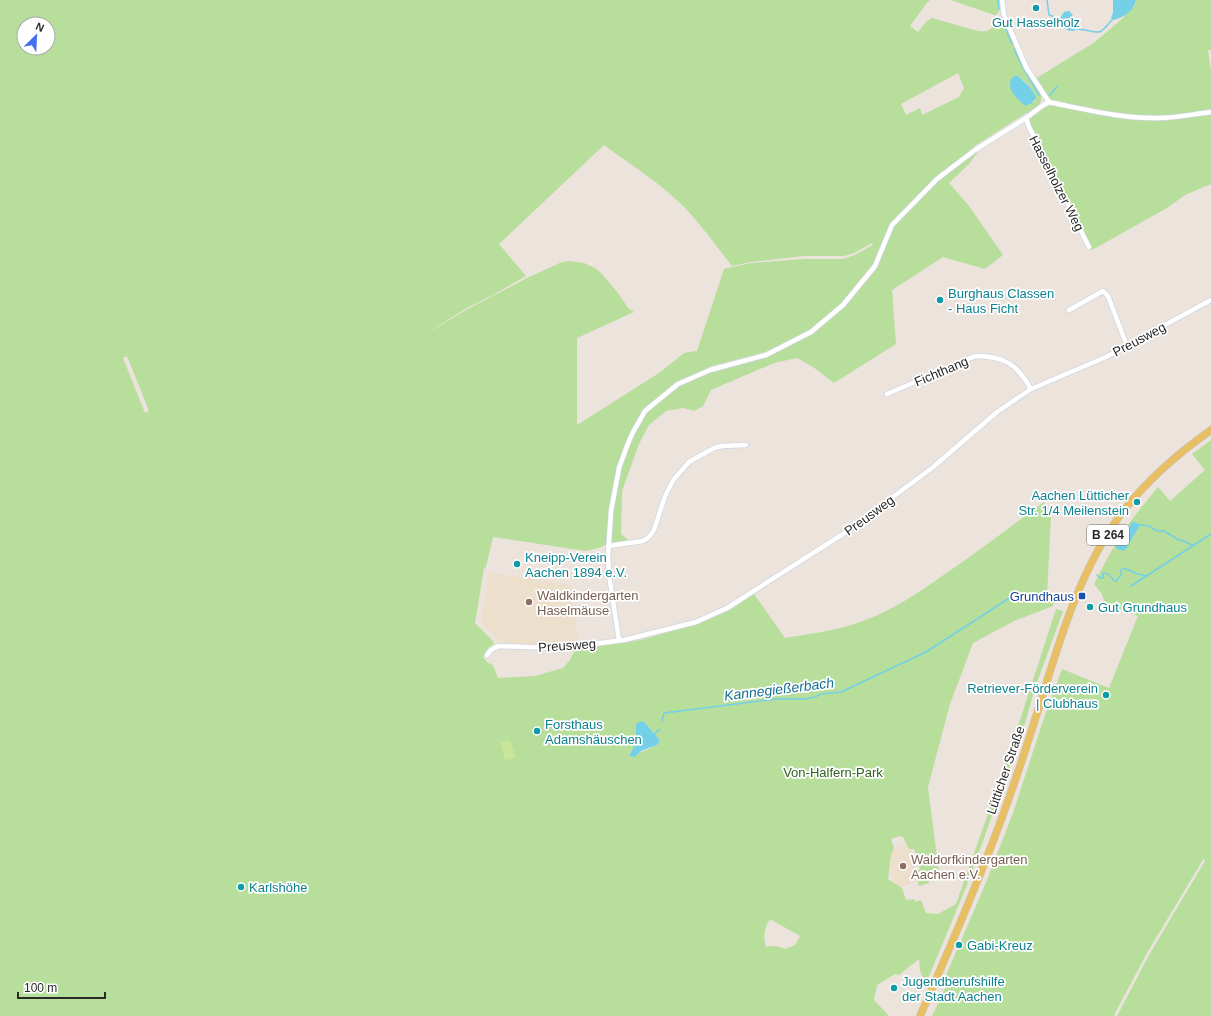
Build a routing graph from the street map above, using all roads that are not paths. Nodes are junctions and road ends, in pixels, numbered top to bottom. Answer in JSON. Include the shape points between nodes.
{"nodes":[{"id":1,"x":1002,"y":0,"type":"edge"},
{"id":2,"x":1049,"y":102,"type":"junction"},
{"id":3,"x":1211,"y":112,"type":"edge"},
{"id":4,"x":1026,"y":118,"type":"junction"},
{"id":5,"x":1089,"y":247,"type":"dead end"},
{"id":6,"x":1211,"y":300,"type":"edge"},
{"id":7,"x":1069,"y":310,"type":"dead end"},
{"id":8,"x":1127,"y":346,"type":"junction"},
{"id":9,"x":1031,"y":389,"type":"junction"},
{"id":10,"x":887,"y":394,"type":"dead end"},
{"id":11,"x":1211,"y":430,"type":"edge"},
{"id":12,"x":746,"y":445,"type":"dead end"},
{"id":13,"x":608,"y":546,"type":"junction"},
{"id":14,"x":620,"y":640,"type":"junction"},
{"id":15,"x":487,"y":655,"type":"dead end"},
{"id":16,"x":920,"y":1016,"type":"edge"}],
"edges":[{"from":1,"to":2,"type":"street","via":[[1004,15],[1026,67]]},
{"from":2,"to":3,"type":"street","via":[[1143,118]]},
{"from":2,"to":4,"type":"street","name":"Hasselholzer Weg"},
{"from":4,"to":5,"type":"street","name":"Hasselholzer Weg","via":[[1028,127]]},
{"from":4,"to":13,"type":"street","name":"Hasselholzer Weg","via":[[975,150],[937,179],[892,225],[875,266],[862,283],[843,305],[811,332],[766,355],[710,370],[678,384],[646,412],[632,434],[619,468]]},
{"from":6,"to":8,"type":"street","name":"Preusweg"},
{"from":7,"to":8,"type":"street","via":[[1103,291],[1108,296]]},
{"from":8,"to":9,"type":"street","name":"Preusweg"},
{"from":9,"to":10,"type":"street","name":"Fichthang","via":[[1024,376],[1012,365],[988,356],[975,356]]},
{"from":9,"to":14,"type":"street","name":"Preusweg","via":[[998,412],[932,468],[843,534],[728,608],[696,622]]},
{"from":11,"to":16,"type":"main road","name":"Lütticher Straße","number":"B 264","via":[[1187,447],[1143,488],[1121,515],[1093,559],[1065,626],[980,877]]},
{"from":12,"to":13,"type":"street","via":[[714,448],[689,462],[674,479],[649,537],[643,541]]},
{"from":13,"to":14,"type":"street","name":"Hasselholzer Weg","via":[[609,575]]},
{"from":14,"to":15,"type":"street","name":"Preusweg","via":[[552,648],[498,646]]}]}
